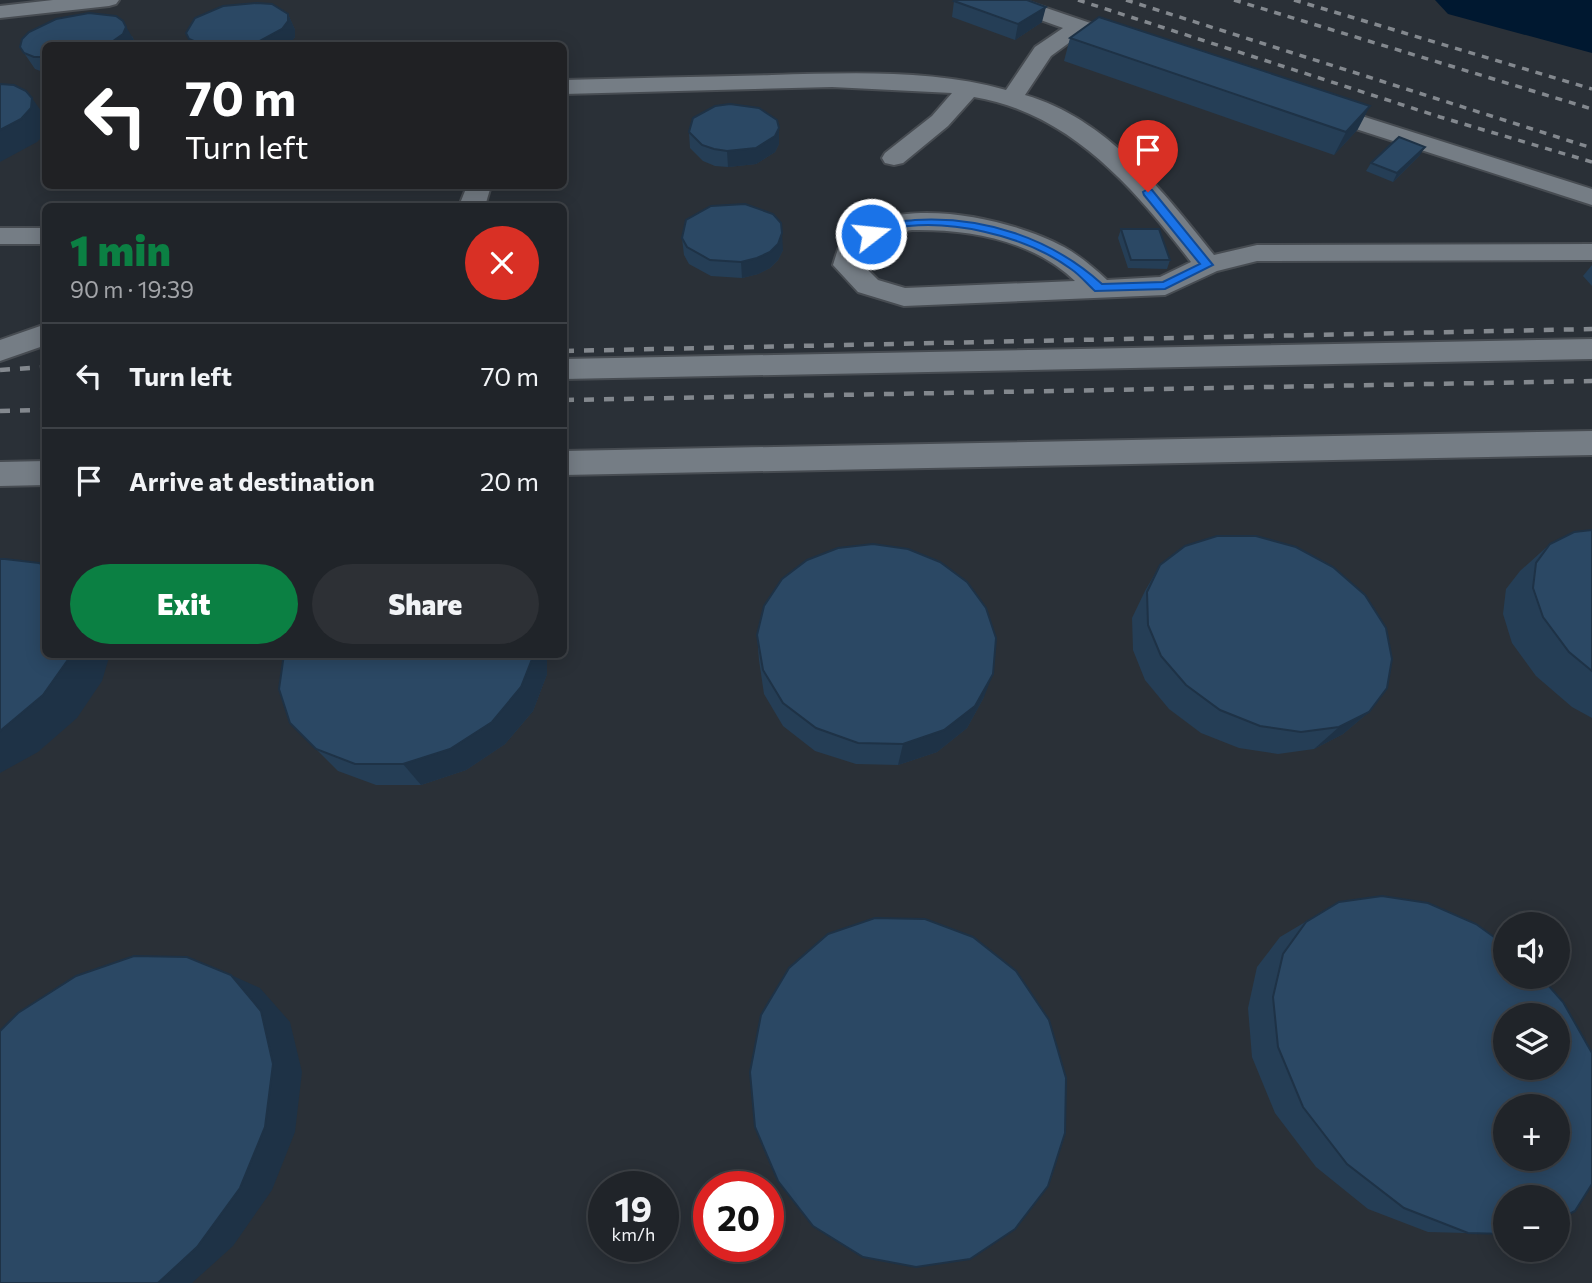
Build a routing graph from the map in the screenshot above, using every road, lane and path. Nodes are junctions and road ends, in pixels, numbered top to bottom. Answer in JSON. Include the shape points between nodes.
{"nodes":[{"id":1,"x":109,"y":0,"type":"edge"},
{"id":2,"x":1003,"y":0,"type":"edge"},
{"id":3,"x":0,"y":12,"type":"edge"},
{"id":4,"x":1079,"y":26,"type":"junction"},
{"id":5,"x":1158,"y":54,"type":"edge"},
{"id":6,"x":567,"y":87,"type":"edge"},
{"id":7,"x":967,"y":90,"type":"junction"},
{"id":8,"x":1012,"y":98,"type":"junction"},
{"id":9,"x":1289,"y":99,"type":"edge"},
{"id":10,"x":894,"y":158,"type":"dead end"},
{"id":11,"x":1592,"y":197,"type":"edge"},
{"id":12,"x":0,"y":236,"type":"edge"},
{"id":13,"x":42,"y":236,"type":"edge"},
{"id":14,"x":1592,"y":251,"type":"edge"},
{"id":15,"x":1207,"y":265,"type":"junction"},
{"id":16,"x":1099,"y":288,"type":"junction"},
{"id":17,"x":42,"y":335,"type":"edge"},
{"id":18,"x":1592,"y":349,"type":"edge"},
{"id":19,"x":0,"y":351,"type":"edge"},
{"id":20,"x":567,"y":369,"type":"edge"},
{"id":21,"x":1592,"y":443,"type":"edge"},
{"id":22,"x":567,"y":463,"type":"edge"},
{"id":23,"x":42,"y":473,"type":"edge"},
{"id":24,"x":0,"y":474,"type":"edge"}],
"edges":[{"from":1,"to":3,"type":"lane"},
{"from":2,"to":4,"type":"lane"},
{"from":4,"to":5,"type":"lane"},
{"from":4,"to":8,"type":"lane","via":[[1043,52]]},
{"from":6,"to":7,"type":"lane","via":[[856,80]]},
{"from":7,"to":8,"type":"lane"},
{"from":7,"to":10,"type":"lane","via":[[940,121]]},
{"from":8,"to":15,"type":"lane","via":[[1055,116],[1092,140],[1162,206]]},
{"from":9,"to":11,"type":"lane"},
{"from":12,"to":13,"type":"lane"},
{"from":14,"to":15,"type":"lane","via":[[1257,253]]},
{"from":15,"to":16,"type":"lane","via":[[1165,286]]},
{"from":16,"to":16,"type":"lane","via":[[1075,266],[1040,247],[995,229],[941,222],[887,226],[855,242],[847,265],[868,286],[904,298]]},
{"from":17,"to":19,"type":"lane"},
{"from":18,"to":20,"type":"lane"},
{"from":21,"to":22,"type":"lane"},
{"from":23,"to":24,"type":"lane"}]}
